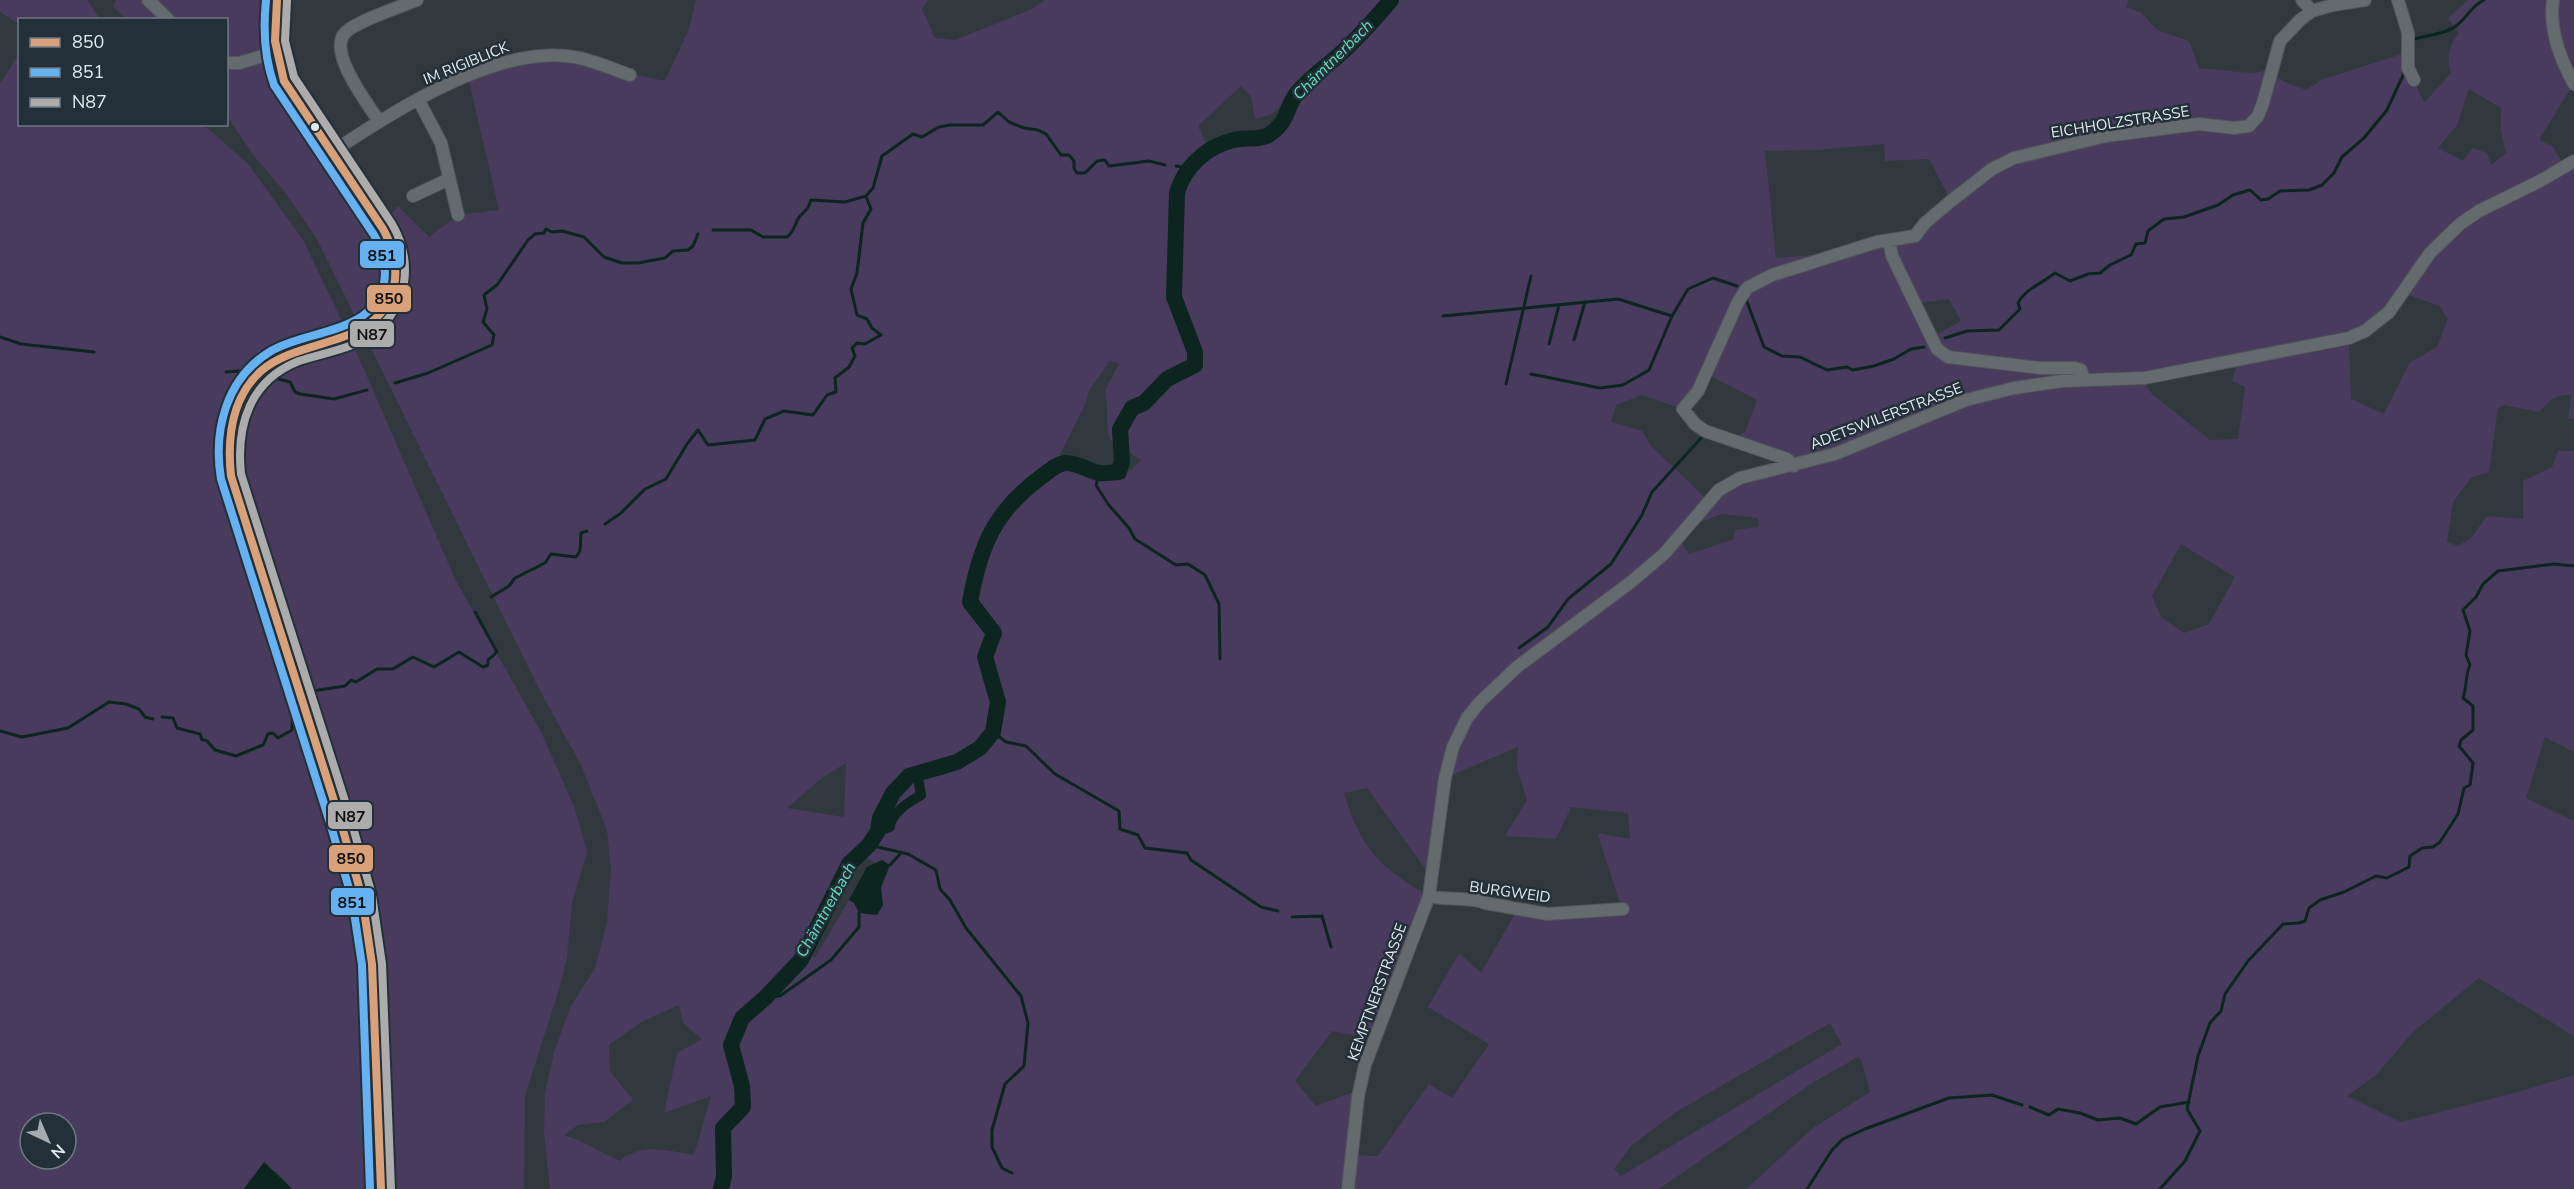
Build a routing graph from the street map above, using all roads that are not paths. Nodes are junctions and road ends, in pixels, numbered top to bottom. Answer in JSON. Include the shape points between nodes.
{"nodes":[{"id":1,"x":148,"y":0,"type":"edge"},
{"id":2,"x":277,"y":0,"type":"edge"},
{"id":3,"x":417,"y":0,"type":"edge"},
{"id":4,"x":2302,"y":0,"type":"edge"},
{"id":5,"x":2365,"y":0,"type":"edge"},
{"id":6,"x":2398,"y":0,"type":"edge"},
{"id":7,"x":2553,"y":0,"type":"edge"},
{"id":8,"x":2312,"y":11,"type":"junction"},
{"id":9,"x":167,"y":18,"type":"edge"},
{"id":10,"x":276,"y":52,"type":"junction"},
{"id":11,"x":228,"y":63,"type":"edge"},
{"id":12,"x":630,"y":75,"type":"dead end"},
{"id":13,"x":2414,"y":80,"type":"dead end"},
{"id":14,"x":2574,"y":84,"type":"edge"},
{"id":15,"x":418,"y":99,"type":"junction"},
{"id":16,"x":379,"y":121,"type":"junction"},
{"id":17,"x":332,"y":152,"type":"junction"},
{"id":18,"x":2574,"y":161,"type":"edge"},
{"id":19,"x":449,"y":179,"type":"junction"},
{"id":20,"x":413,"y":196,"type":"dead end"},
{"id":21,"x":458,"y":215,"type":"dead end"},
{"id":22,"x":1889,"y":240,"type":"junction"},
{"id":23,"x":2084,"y":380,"type":"junction"},
{"id":24,"x":1794,"y":466,"type":"junction"},
{"id":25,"x":1432,"y":878,"type":"joint"},
{"id":26,"x":1429,"y":896,"type":"junction"},
{"id":27,"x":1623,"y":909,"type":"dead end"},
{"id":28,"x":381,"y":1189,"type":"edge"},
{"id":29,"x":1348,"y":1189,"type":"edge"}],
"edges":[{"from":1,"to":9,"type":"street"},
{"from":2,"to":10,"type":"main road"},
{"from":3,"to":16,"type":"street","via":[[348,30],[340,39],[339,51]]},
{"from":4,"to":8,"type":"street"},
{"from":5,"to":8,"type":"street"},
{"from":6,"to":13,"type":"street","via":[[2408,33],[2408,68]]},
{"from":7,"to":14,"type":"street","via":[[2556,42]]},
{"from":8,"to":22,"type":"street","name":"EICHHOLZSTRASSE","via":[[2280,41],[2263,103],[2249,126],[2234,129],[2199,124],[2106,136],[2014,158],[1992,169],[1951,201],[1915,236]]},
{"from":10,"to":11,"type":"street"},
{"from":10,"to":17,"type":"main road","via":[[286,85]]},
{"from":12,"to":15,"type":"street","name":"IM RIGIBLICK","via":[[574,57],[528,57]]},
{"from":15,"to":16,"type":"street","name":"IM RIGIBLICK"},
{"from":15,"to":19,"type":"street","name":"IM RIGIBLICK","via":[[441,143]]},
{"from":16,"to":17,"type":"street","name":"IM RIGIBLICK"},
{"from":17,"to":28,"type":"main road","via":[[391,247],[395,271],[391,295],[378,315],[361,330],[294,352],[255,378],[238,402],[227,444],[231,476],[362,897],[372,964]]},
{"from":18,"to":23,"type":"street","name":"ADETSWILERSTRASSE","via":[[2460,224],[2430,254],[2389,312],[2349,338],[2145,378]]},
{"from":19,"to":20,"type":"street"},
{"from":19,"to":21,"type":"street","name":"IM RIGIBLICK"},
{"from":22,"to":23,"type":"street","via":[[1892,256],[1937,349],[1947,357],[2075,368]]},
{"from":22,"to":24,"type":"street","name":"EICHHOLZSTRASSE","via":[[1772,275],[1747,288],[1698,391],[1683,409],[1705,431],[1787,459]]},
{"from":23,"to":24,"type":"street","name":"ADETSWILERSTRASSE","via":[[2033,384],[1966,400],[1851,448]]},
{"from":24,"to":25,"type":"street","name":"ADETSWILERSTRASSE","via":[[1740,478],[1719,490],[1664,554],[1516,667],[1480,702],[1453,747]]},
{"from":25,"to":26,"type":"street","name":"KEMPTNERSTRASSE"},
{"from":26,"to":27,"type":"street","name":"BURGWEID","via":[[1479,900],[1547,914]]},
{"from":26,"to":29,"type":"street","name":"KEMPTNERSTRASSE","via":[[1365,1065]]}]}
